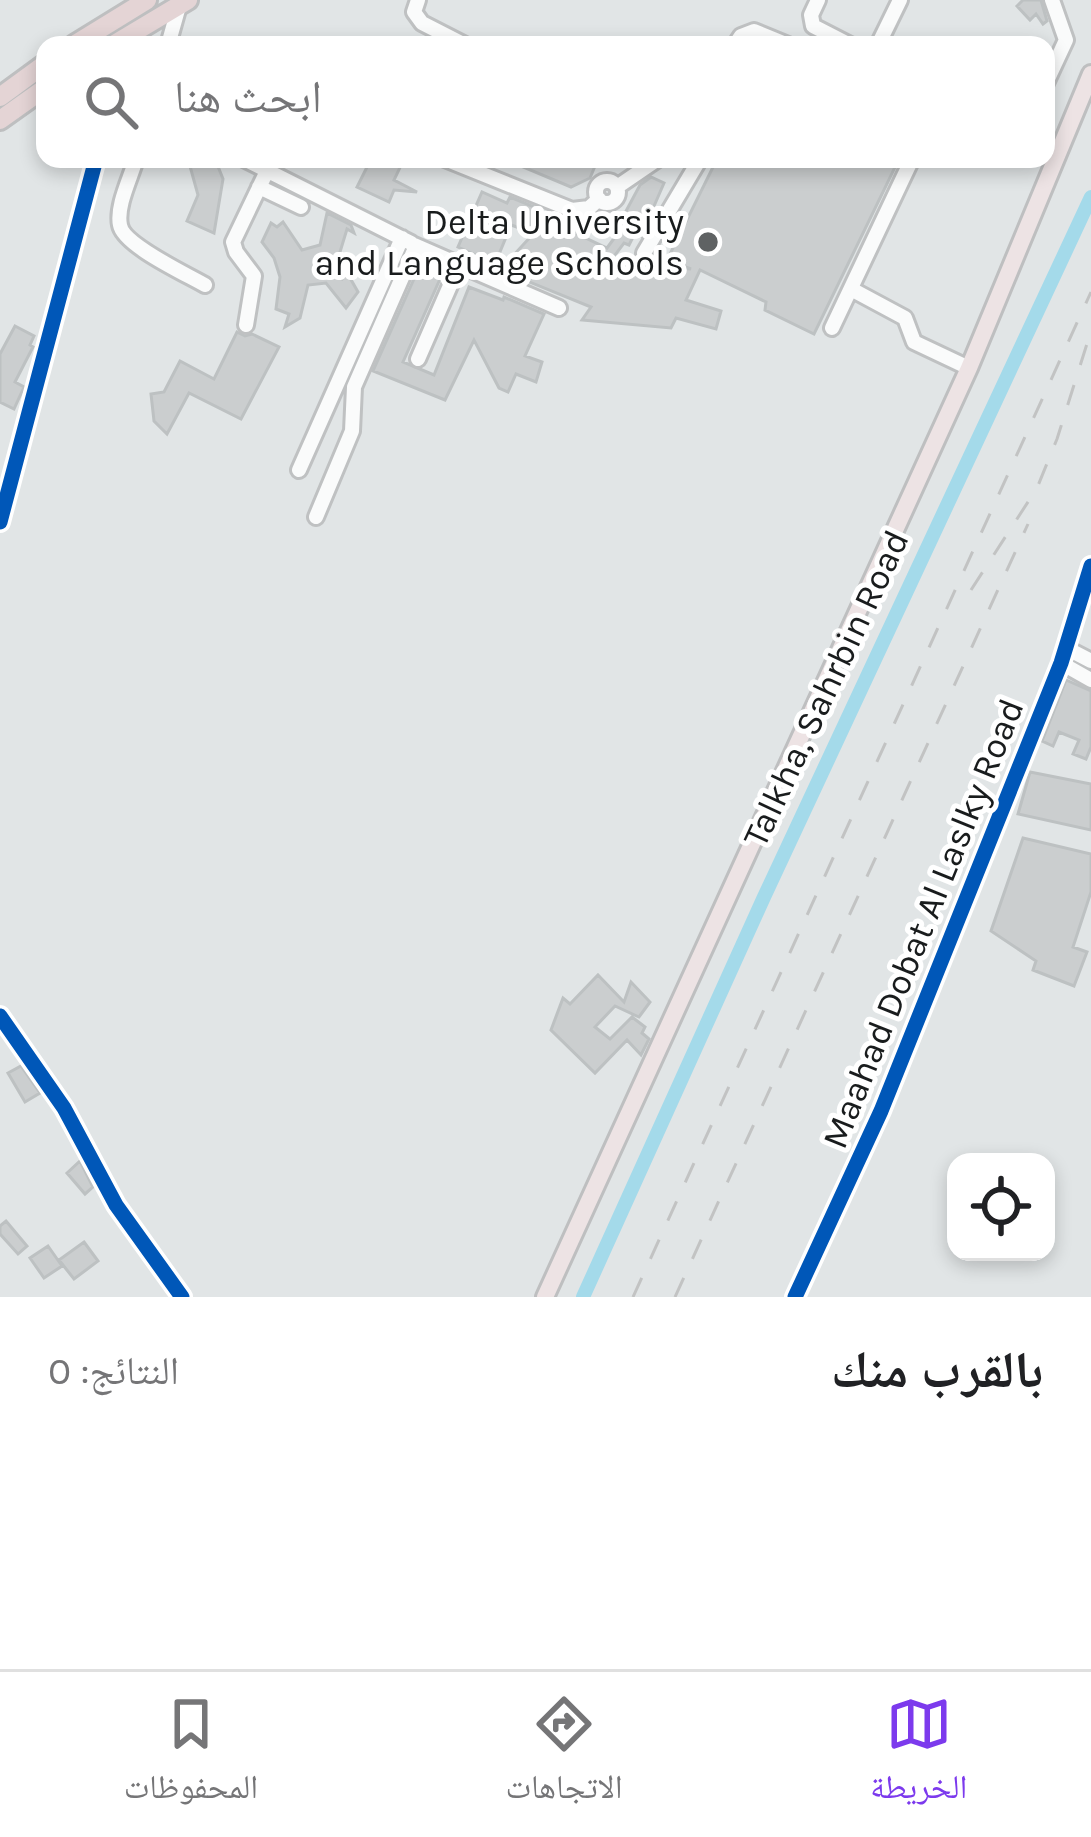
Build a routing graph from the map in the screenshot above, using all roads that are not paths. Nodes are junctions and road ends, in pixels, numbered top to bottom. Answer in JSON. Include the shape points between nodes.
{"nodes":[{"id":1,"x":147,"y":0,"type":"edge"},
{"id":2,"x":418,"y":0,"type":"edge"},
{"id":3,"x":818,"y":0,"type":"edge"},
{"id":4,"x":900,"y":0,"type":"edge"},
{"id":5,"x":1052,"y":0,"type":"edge"},
{"id":6,"x":184,"y":3,"type":"edge"},
{"id":7,"x":89,"y":36,"type":"edge"},
{"id":8,"x":128,"y":36,"type":"edge"},
{"id":9,"x":171,"y":36,"type":"edge"},
{"id":10,"x":448,"y":36,"type":"edge"},
{"id":11,"x":832,"y":36,"type":"edge"},
{"id":12,"x":882,"y":36,"type":"edge"},
{"id":13,"x":1055,"y":63,"type":"edge"},
{"id":14,"x":36,"y":71,"type":"edge"},
{"id":15,"x":1091,"y":74,"type":"edge"},
{"id":16,"x":36,"y":94,"type":"edge"},
{"id":17,"x":0,"y":97,"type":"edge"},
{"id":18,"x":0,"y":120,"type":"edge"},
{"id":19,"x":1055,"y":143,"type":"edge"},
{"id":20,"x":94,"y":168,"type":"edge"},
{"id":21,"x":134,"y":168,"type":"edge"},
{"id":22,"x":263,"y":168,"type":"edge"},
{"id":23,"x":468,"y":168,"type":"edge"},
{"id":24,"x":645,"y":168,"type":"edge"},
{"id":25,"x":695,"y":168,"type":"edge"},
{"id":26,"x":908,"y":168,"type":"edge"},
{"id":27,"x":1043,"y":168,"type":"edge"},
{"id":28,"x":267,"y":170,"type":"junction"},
{"id":29,"x":259,"y":187,"type":"junction"},
{"id":30,"x":301,"y":207,"type":"dead end"},
{"id":31,"x":408,"y":241,"type":"junction"},
{"id":32,"x":644,"y":253,"type":"dead end"},
{"id":33,"x":460,"y":265,"type":"junction"},
{"id":34,"x":205,"y":285,"type":"dead end"},
{"id":35,"x":850,"y":290,"type":"junction"},
{"id":36,"x":559,"y":308,"type":"dead end"},
{"id":37,"x":246,"y":325,"type":"dead end"},
{"id":38,"x":832,"y":328,"type":"dead end"},
{"id":39,"x":418,"y":359,"type":"dead end"},
{"id":40,"x":969,"y":368,"type":"junction"},
{"id":41,"x":299,"y":470,"type":"dead end"},
{"id":42,"x":316,"y":517,"type":"dead end"},
{"id":43,"x":0,"y":522,"type":"edge"},
{"id":44,"x":1091,"y":566,"type":"edge"},
{"id":45,"x":1064,"y":656,"type":"junction"},
{"id":46,"x":1091,"y":662,"type":"edge"},
{"id":47,"x":1091,"y":680,"type":"edge"},
{"id":48,"x":0,"y":1016,"type":"edge"},
{"id":49,"x":182,"y":1297,"type":"edge"},
{"id":50,"x":545,"y":1297,"type":"edge"},
{"id":51,"x":794,"y":1297,"type":"edge"}],
"edges":[{"from":1,"to":7,"type":"highway"},
{"from":2,"to":10,"type":"street","via":[[418,20]]},
{"from":3,"to":11,"type":"street","via":[[813,26]]},
{"from":4,"to":12,"type":"street"},
{"from":5,"to":13,"type":"street","via":[[1066,40]]},
{"from":6,"to":8,"type":"highway"},
{"from":6,"to":9,"type":"street"},
{"from":14,"to":17,"type":"highway"},
{"from":15,"to":19,"type":"main road","name":"Talkha, Sahrbin Road"},
{"from":16,"to":18,"type":"highway"},
{"from":20,"to":43,"type":"street"},
{"from":21,"to":34,"type":"street","via":[[123,232]]},
{"from":22,"to":28,"type":"street"},
{"from":23,"to":24,"type":"street","via":[[572,210],[614,201],[617,187]]},
{"from":25,"to":32,"type":"street"},
{"from":26,"to":35,"type":"street"},
{"from":27,"to":40,"type":"main road","name":"Talkha, Sahrbin Road"},
{"from":28,"to":29,"type":"street"},
{"from":28,"to":31,"type":"street"},
{"from":29,"to":30,"type":"street"},
{"from":29,"to":37,"type":"street","via":[[233,242],[254,276]]},
{"from":31,"to":33,"type":"street"},
{"from":31,"to":41,"type":"street"},
{"from":31,"to":42,"type":"street","via":[[414,253],[355,387],[352,431]]},
{"from":33,"to":36,"type":"street"},
{"from":33,"to":39,"type":"street"},
{"from":35,"to":38,"type":"street"},
{"from":35,"to":40,"type":"street","via":[[905,318],[914,342]]},
{"from":40,"to":50,"type":"main road","name":"Talkha, Sahrbin Road"},
{"from":44,"to":45,"type":"street","name":"Maahad Dobat Al Laslky Road"},
{"from":45,"to":46,"type":"street"},
{"from":45,"to":47,"type":"street"},
{"from":45,"to":51,"type":"street","name":"Maahad Dobat Al Laslky Road","via":[[881,1111]]},
{"from":48,"to":49,"type":"street"}]}
